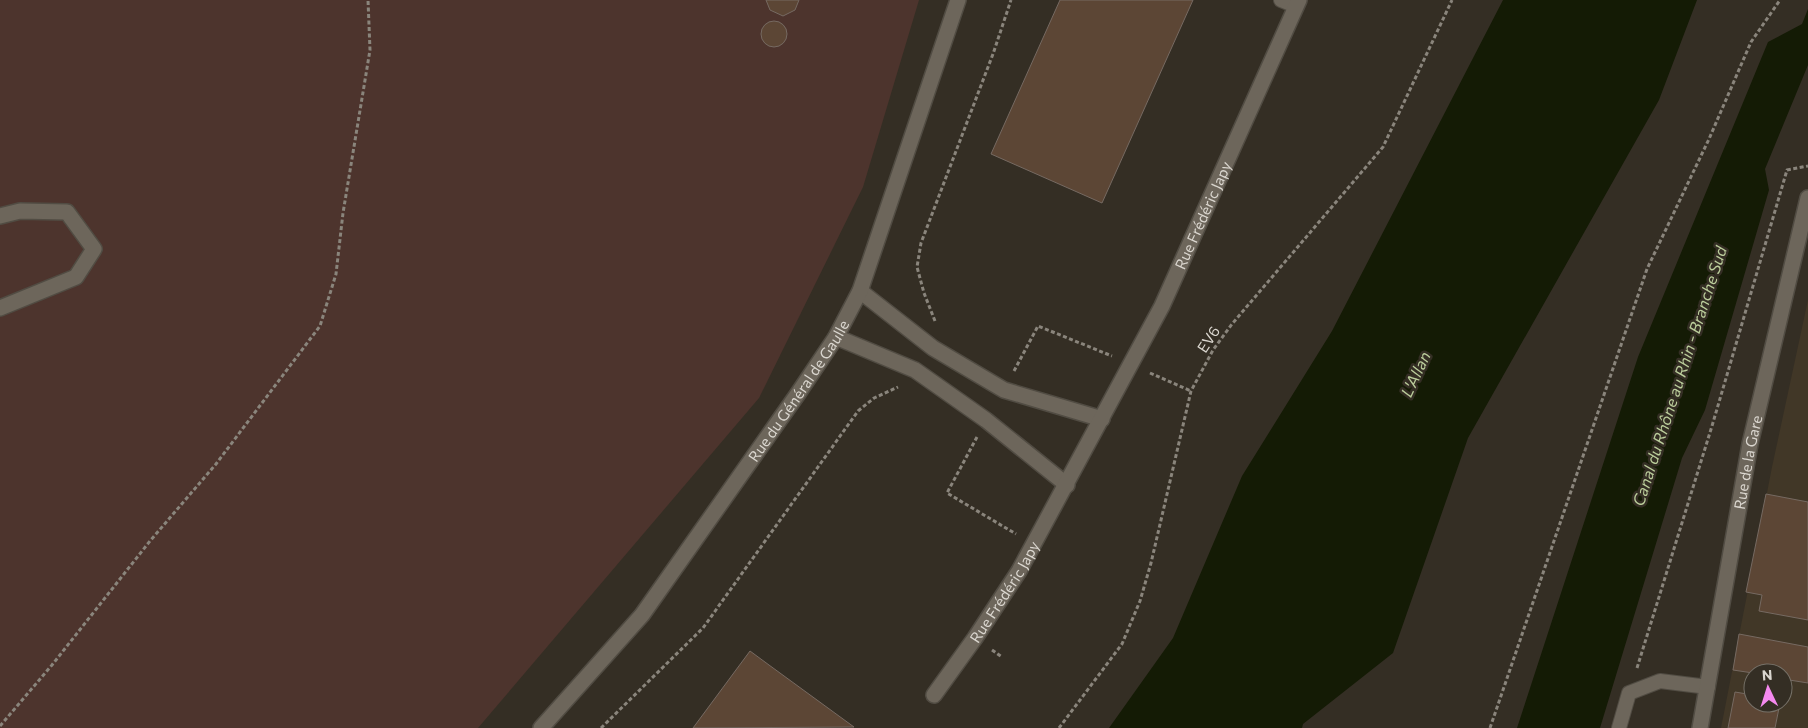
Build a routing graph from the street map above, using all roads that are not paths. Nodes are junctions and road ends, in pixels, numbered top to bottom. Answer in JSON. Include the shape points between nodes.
{"nodes":[{"id":1,"x":958,"y":0,"type":"edge"},
{"id":2,"x":1281,"y":0,"type":"edge"},
{"id":3,"x":1298,"y":3,"type":"edge"},
{"id":4,"x":1808,"y":198,"type":"edge"},
{"id":5,"x":0,"y":216,"type":"edge"},
{"id":6,"x":860,"y":291,"type":"junction"},
{"id":7,"x":0,"y":308,"type":"edge"},
{"id":8,"x":836,"y":337,"type":"junction"},
{"id":9,"x":1102,"y":419,"type":"junction"},
{"id":10,"x":1068,"y":485,"type":"junction"},
{"id":11,"x":1708,"y":687,"type":"junction"},
{"id":12,"x":934,"y":695,"type":"dead end"},
{"id":13,"x":541,"y":728,"type":"edge"},
{"id":14,"x":1618,"y":728,"type":"edge"},
{"id":15,"x":1700,"y":728,"type":"edge"}],
"edges":[{"from":1,"to":6,"type":"street","name":"Rue du Général de Gaulle"},
{"from":2,"to":3,"type":"lane","name":"Rue Frédéric Japy"},
{"from":3,"to":9,"type":"street","name":"Rue Frédéric Japy","via":[[1162,306]]},
{"from":4,"to":11,"type":"street","name":"Rue de la Gare","via":[[1750,444]]},
{"from":5,"to":7,"type":"street","via":[[20,211],[66,212],[94,250],[76,277]]},
{"from":6,"to":8,"type":"street","name":"Rue du Général de Gaulle"},
{"from":6,"to":9,"type":"street","via":[[933,348],[1004,390]]},
{"from":8,"to":10,"type":"street","via":[[915,370],[986,420]]},
{"from":8,"to":13,"type":"street","name":"Rue du Général de Gaulle","via":[[642,616]]},
{"from":9,"to":10,"type":"street","name":"Rue Frédéric Japy"},
{"from":10,"to":12,"type":"street","name":"Rue Frédéric Japy","via":[[1020,571]]},
{"from":11,"to":14,"type":"lane","via":[[1660,681],[1629,693]]},
{"from":11,"to":15,"type":"street","name":"Rue de la Gare"}]}
